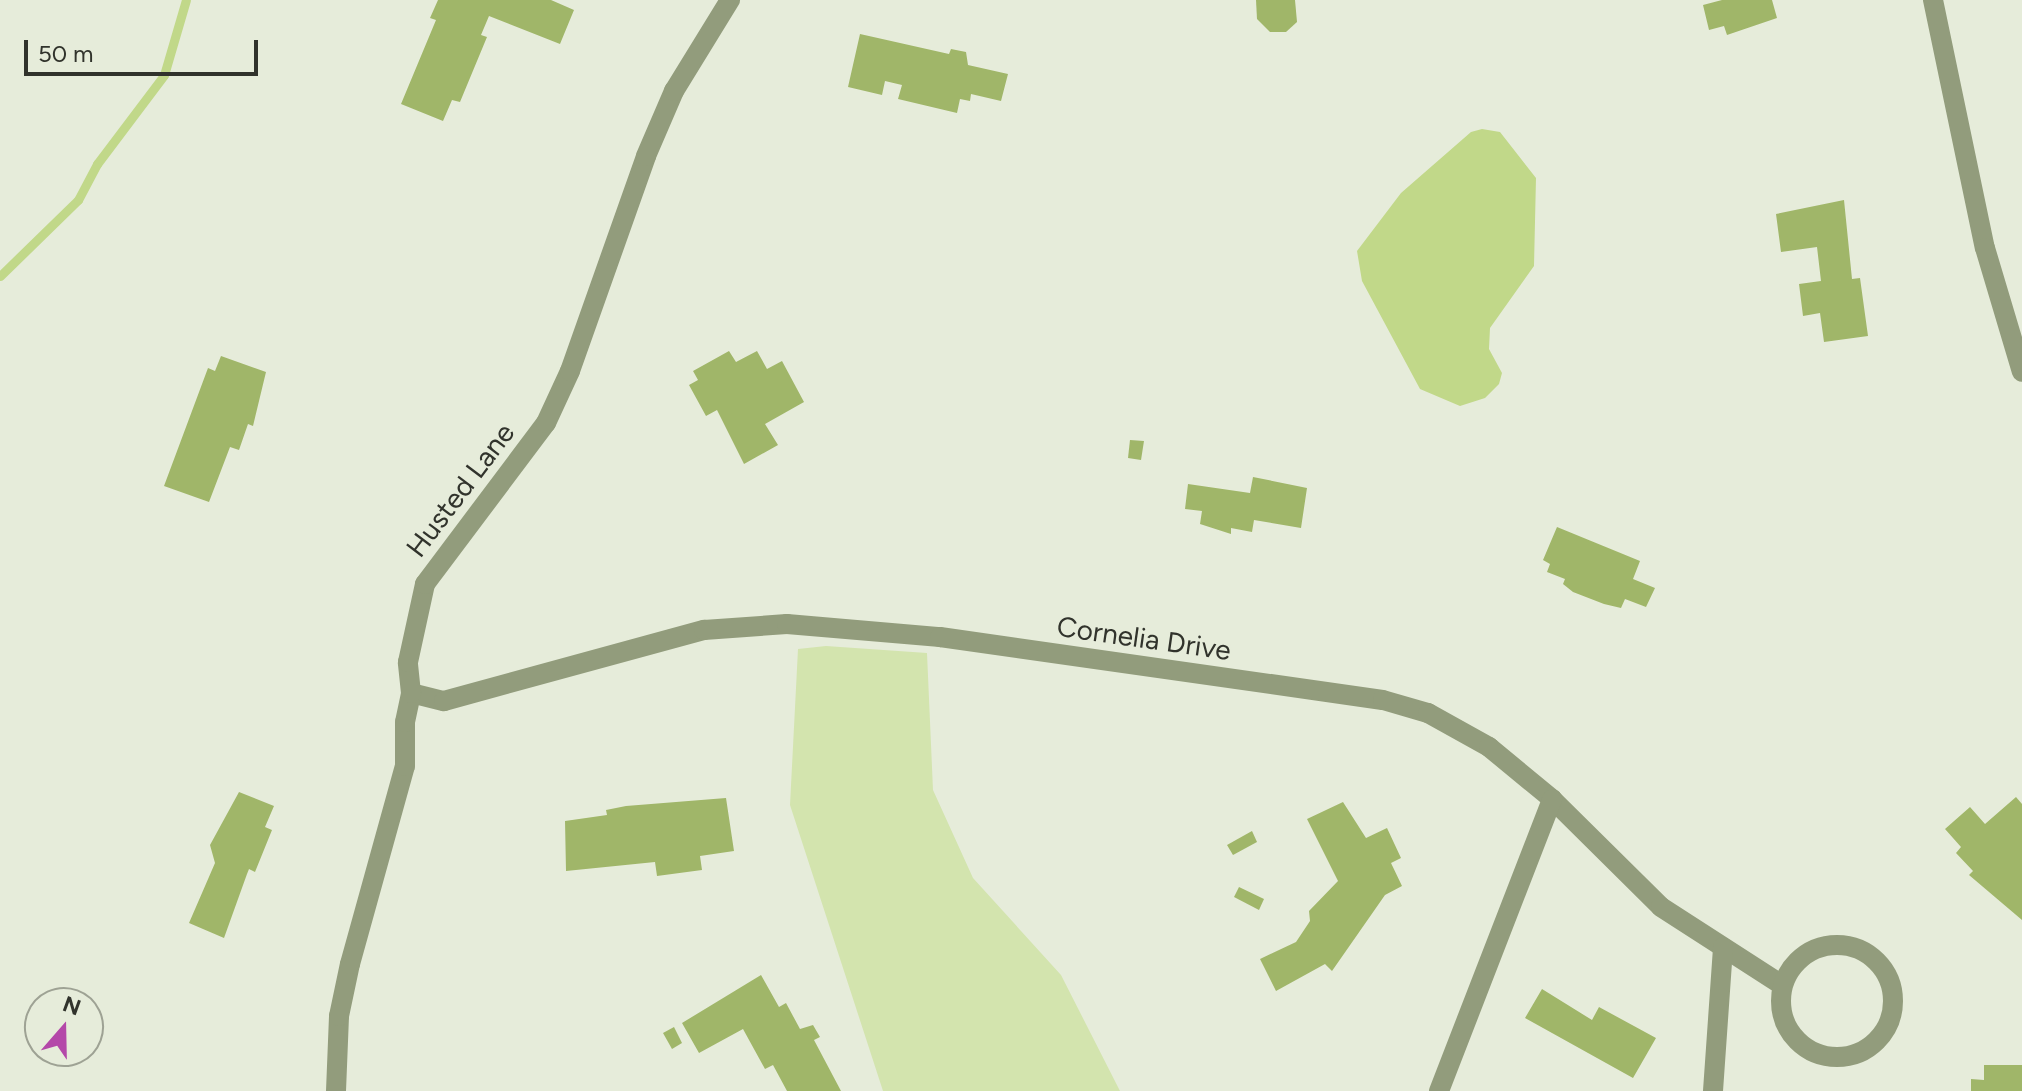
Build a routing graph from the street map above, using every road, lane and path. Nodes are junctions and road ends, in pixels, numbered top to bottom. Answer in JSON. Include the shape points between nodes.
{"nodes":[{"id":1,"x":730,"y":0,"type":"edge"},
{"id":2,"x":1933,"y":0,"type":"edge"},
{"id":3,"x":2022,"y":372,"type":"edge"},
{"id":4,"x":411,"y":693,"type":"junction"},
{"id":5,"x":1552,"y":799,"type":"junction"},
{"id":6,"x":1723,"y":947,"type":"junction"},
{"id":7,"x":1782,"y":985,"type":"junction"},
{"id":8,"x":336,"y":1091,"type":"edge"},
{"id":9,"x":1439,"y":1091,"type":"edge"},
{"id":10,"x":1713,"y":1091,"type":"edge"}],
"edges":[{"from":1,"to":4,"type":"street","name":"Husted Lane","via":[[674,91],[546,423],[425,584],[408,662]]},
{"from":2,"to":3,"type":"street","via":[[1985,248]]},
{"from":4,"to":5,"type":"street","name":"Cornelia Drive","via":[[444,701],[704,630],[787,624],[940,637],[1383,700],[1451,724],[1489,747]]},
{"from":4,"to":8,"type":"street","name":"Husted Lane","via":[[405,766],[339,1016]]},
{"from":5,"to":6,"type":"street","name":"Cornelia Drive","via":[[1661,907]]},
{"from":5,"to":9,"type":"street"},
{"from":6,"to":7,"type":"street","name":"Cornelia Drive"},
{"from":6,"to":10,"type":"street"},
{"from":7,"to":7,"type":"street","via":[[1780,1009],[1787,1028],[1818,1055],[1857,1054],[1877,1041],[1892,1016],[1893,991],[1886,972],[1875,959],[1849,946],[1830,945],[1799,959]]}]}
